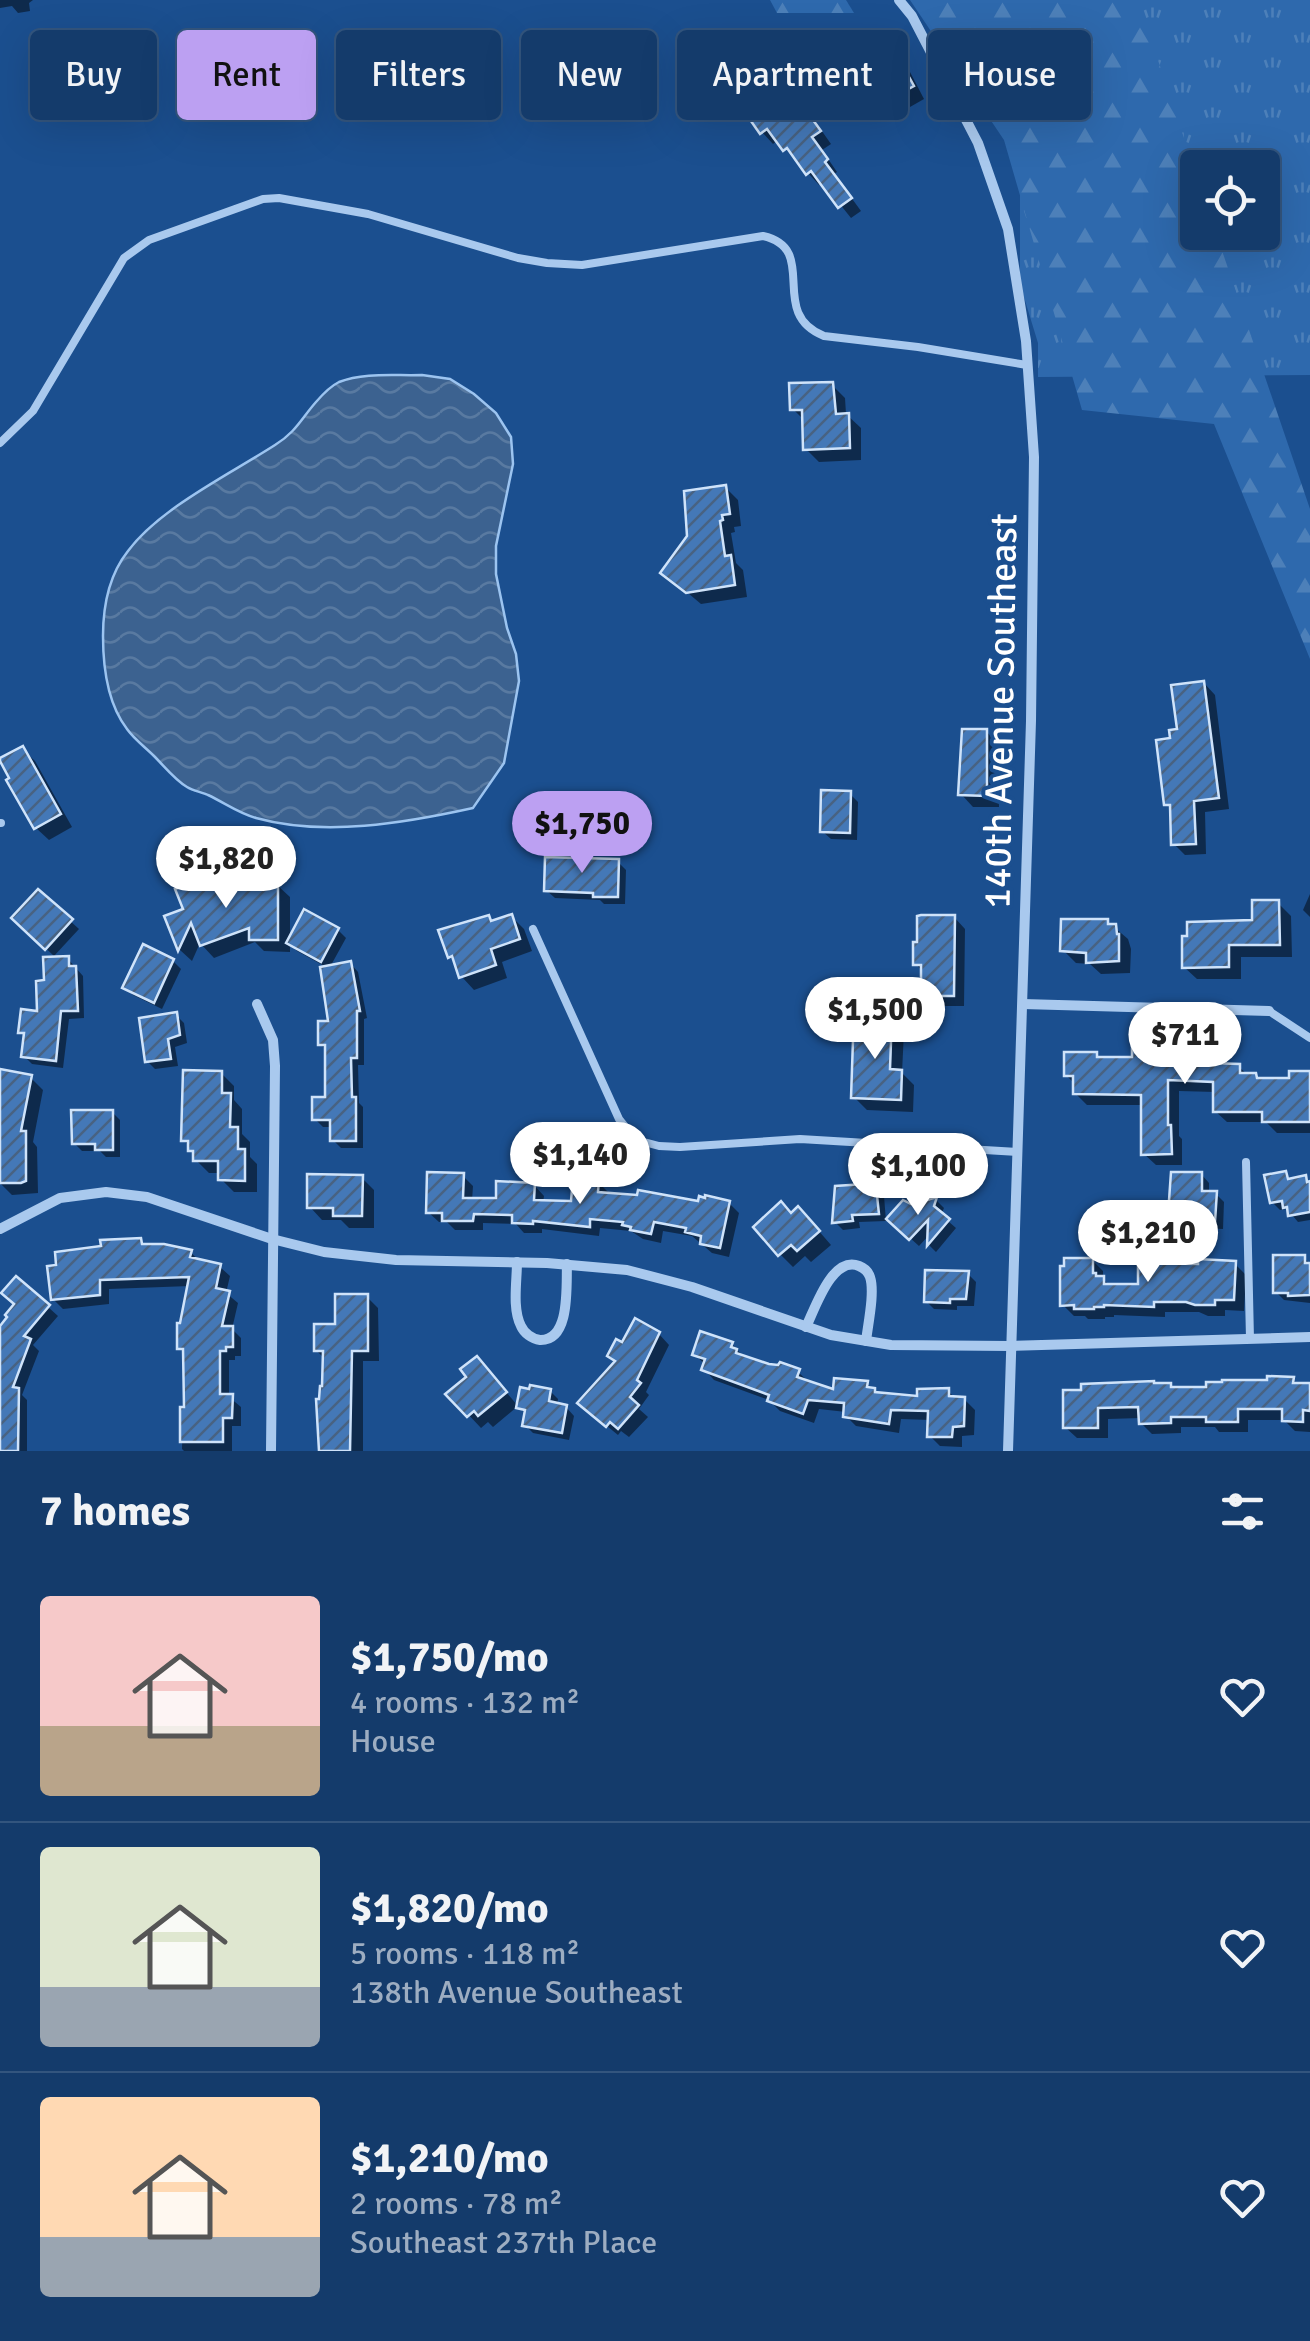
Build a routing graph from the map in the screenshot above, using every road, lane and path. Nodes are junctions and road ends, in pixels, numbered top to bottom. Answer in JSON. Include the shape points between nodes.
{"nodes":[{"id":1,"x":898,"y":0,"type":"edge"},
{"id":2,"x":1028,"y":364,"type":"junction"},
{"id":3,"x":0,"y":443,"type":"edge"},
{"id":4,"x":533,"y":929,"type":"dead end"},
{"id":5,"x":257,"y":1004,"type":"dead end"},
{"id":6,"x":1023,"y":1004,"type":"junction"},
{"id":7,"x":1269,"y":1011,"type":"joint"},
{"id":8,"x":1310,"y":1038,"type":"edge"},
{"id":9,"x":1018,"y":1152,"type":"junction"},
{"id":10,"x":1246,"y":1162,"type":"dead end"},
{"id":11,"x":0,"y":1229,"type":"edge"},
{"id":12,"x":272,"y":1240,"type":"junction"},
{"id":13,"x":517,"y":1262,"type":"junction"},
{"id":14,"x":566,"y":1264,"type":"junction"},
{"id":15,"x":806,"y":1327,"type":"junction"},
{"id":16,"x":1310,"y":1336,"type":"edge"},
{"id":17,"x":1250,"y":1338,"type":"junction"},
{"id":18,"x":866,"y":1341,"type":"junction"},
{"id":19,"x":1010,"y":1346,"type":"junction"},
{"id":20,"x":272,"y":1451,"type":"edge"},
{"id":21,"x":1008,"y":1451,"type":"edge"}],
"edges":[{"from":1,"to":2,"type":"street","name":"140th Avenue Southeast","via":[[978,143],[1008,229]]},
{"from":2,"to":3,"type":"lane","via":[[814,332],[796,311],[788,253],[763,236],[582,266],[546,264],[368,214],[263,199],[149,240],[124,258],[33,411]]},
{"from":2,"to":6,"type":"street","name":"140th Avenue Southeast","via":[[1034,475]]},
{"from":4,"to":9,"type":"lane","via":[[619,1119],[644,1142],[680,1148],[800,1139]]},
{"from":5,"to":12,"type":"street","via":[[275,1066]]},
{"from":6,"to":7,"type":"street"},
{"from":6,"to":9,"type":"street","name":"140th Avenue Southeast"},
{"from":7,"to":8,"type":"lane"},
{"from":9,"to":19,"type":"street","name":"140th Avenue Southeast"},
{"from":10,"to":17,"type":"lane"},
{"from":11,"to":12,"type":"street","via":[[60,1198],[106,1192],[147,1197]]},
{"from":12,"to":13,"type":"street","via":[[396,1260]]},
{"from":12,"to":20,"type":"street"},
{"from":13,"to":14,"type":"street"},
{"from":13,"to":14,"type":"street","via":[[520,1325],[541,1340],[552,1336],[566,1312]]},
{"from":14,"to":15,"type":"street","via":[[676,1283]]},
{"from":15,"to":18,"type":"street"},
{"from":15,"to":18,"type":"street","via":[[838,1268],[853,1264],[871,1278]]},
{"from":16,"to":17,"type":"street"},
{"from":17,"to":19,"type":"street"},
{"from":18,"to":19,"type":"street"},
{"from":19,"to":21,"type":"street","name":"140th Avenue Southeast"}]}
